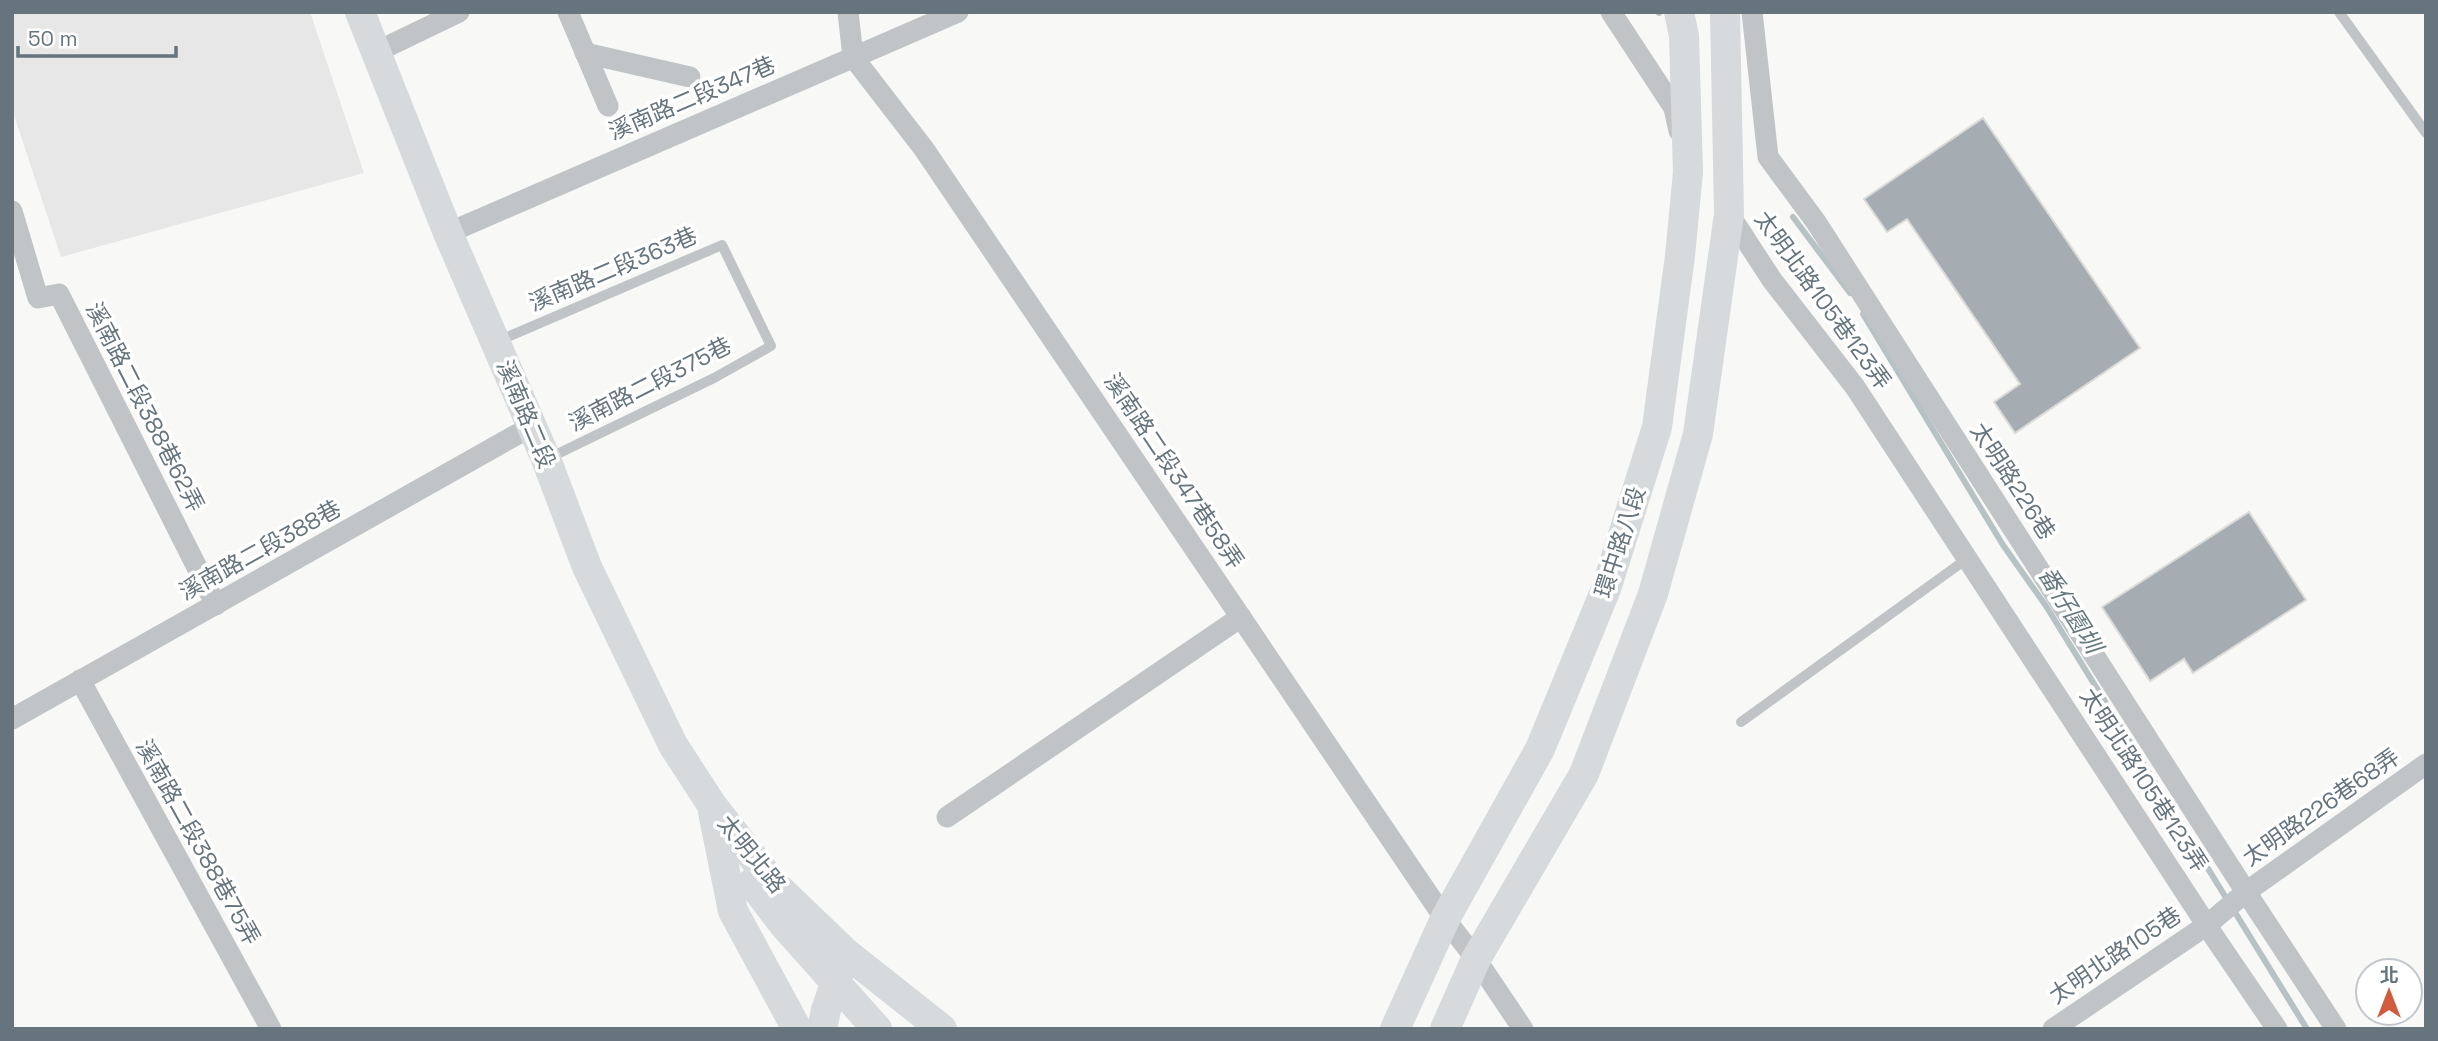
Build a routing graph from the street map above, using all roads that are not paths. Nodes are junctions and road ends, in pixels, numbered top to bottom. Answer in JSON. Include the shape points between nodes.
{"nodes":[{"id":1,"x":360,"y":12,"type":"edge"},
{"id":2,"x":459,"y":12,"type":"edge"},
{"id":3,"x":568,"y":12,"type":"edge"},
{"id":4,"x":848,"y":12,"type":"edge"},
{"id":5,"x":957,"y":12,"type":"edge"},
{"id":6,"x":1611,"y":12,"type":"edge"},
{"id":7,"x":1679,"y":12,"type":"edge"},
{"id":8,"x":1726,"y":12,"type":"edge"},
{"id":9,"x":1752,"y":12,"type":"edge"},
{"id":10,"x":2339,"y":12,"type":"edge"},
{"id":11,"x":376,"y":52,"type":"junction"},
{"id":12,"x":585,"y":53,"type":"junction"},
{"id":13,"x":853,"y":57,"type":"junction"},
{"id":14,"x":690,"y":77,"type":"dead end"},
{"id":15,"x":608,"y":106,"type":"dead end"},
{"id":16,"x":2426,"y":132,"type":"edge"},
{"id":17,"x":1688,"y":172,"type":"junction"},
{"id":18,"x":12,"y":211,"type":"edge"},
{"id":19,"x":1729,"y":214,"type":"junction"},
{"id":20,"x":448,"y":233,"type":"junction"},
{"id":21,"x":495,"y":342,"type":"junction"},
{"id":22,"x":771,"y":346,"type":"joint"},
{"id":23,"x":532,"y":426,"type":"junction"},
{"id":24,"x":546,"y":459,"type":"junction"},
{"id":25,"x":1968,"y":558,"type":"junction"},
{"id":26,"x":216,"y":606,"type":"junction"},
{"id":27,"x":1241,"y":617,"type":"junction"},
{"id":28,"x":79,"y":680,"type":"junction"},
{"id":29,"x":12,"y":719,"type":"edge"},
{"id":30,"x":1741,"y":722,"type":"dead end"},
{"id":31,"x":2426,"y":764,"type":"edge"},
{"id":32,"x":712,"y":805,"type":"junction"},
{"id":33,"x":947,"y":817,"type":"dead end"},
{"id":34,"x":2246,"y":892,"type":"junction"},
{"id":35,"x":1445,"y":919,"type":"junction"},
{"id":36,"x":2207,"y":925,"type":"junction"},
{"id":37,"x":846,"y":953,"type":"junction"},
{"id":38,"x":1476,"y":959,"type":"junction"},
{"id":39,"x":835,"y":984,"type":"junction"},
{"id":40,"x":271,"y":1029,"type":"edge"},
{"id":41,"x":797,"y":1029,"type":"edge"},
{"id":42,"x":822,"y":1029,"type":"edge"},
{"id":43,"x":877,"y":1029,"type":"edge"},
{"id":44,"x":942,"y":1029,"type":"edge"},
{"id":45,"x":1395,"y":1029,"type":"edge"},
{"id":46,"x":1445,"y":1029,"type":"edge"},
{"id":47,"x":1523,"y":1029,"type":"edge"},
{"id":48,"x":2053,"y":1029,"type":"edge"},
{"id":49,"x":2277,"y":1029,"type":"edge"},
{"id":50,"x":2336,"y":1029,"type":"edge"}],
"edges":[{"from":1,"to":11,"type":"street","name":"溪南路二段"},
{"from":2,"to":11,"type":"street"},
{"from":3,"to":12,"type":"street"},
{"from":4,"to":13,"type":"street"},
{"from":5,"to":13,"type":"street","name":"溪南路二段347巷"},
{"from":6,"to":17,"type":"street","via":[[1674,108]]},
{"from":7,"to":17,"type":"street","name":"環中路八段","via":[[1684,36]]},
{"from":8,"to":19,"type":"street","name":"環中路八段"},
{"from":9,"to":34,"type":"street","name":"太明路226巷","via":[[1768,157],[1816,222]]},
{"from":10,"to":16,"type":"lane"},
{"from":11,"to":20,"type":"street","name":"溪南路二段"},
{"from":12,"to":14,"type":"street"},
{"from":12,"to":15,"type":"street"},
{"from":13,"to":20,"type":"street","name":"溪南路二段347巷"},
{"from":13,"to":27,"type":"street","name":"溪南路二段347巷58弄","via":[[924,149]]},
{"from":17,"to":35,"type":"street","name":"環中路八段","via":[[1657,427],[1619,552],[1540,750]]},
{"from":18,"to":26,"type":"street","name":"溪南路二段388巷62弄","via":[[38,298],[59,294]]},
{"from":19,"to":25,"type":"street","name":"太明北路105巷123弄","via":[[1772,280],[1855,387]]},
{"from":19,"to":38,"type":"street","name":"環中路八段","via":[[1698,434],[1654,594],[1584,774]]},
{"from":20,"to":21,"type":"street","name":"溪南路二段"},
{"from":21,"to":22,"type":"lane","name":"溪南路二段363巷","via":[[722,245]]},
{"from":21,"to":23,"type":"street","name":"溪南路二段"},
{"from":22,"to":24,"type":"lane","name":"溪南路二段375巷"},
{"from":23,"to":24,"type":"street","name":"溪南路二段"},
{"from":23,"to":26,"type":"street","name":"溪南路二段388巷"},
{"from":24,"to":32,"type":"street","name":"溪南路二段","via":[[587,567],[631,661],[673,745]]},
{"from":25,"to":30,"type":"lane"},
{"from":25,"to":36,"type":"street","name":"太明北路105巷123弄"},
{"from":26,"to":28,"type":"street","name":"溪南路二段388巷"},
{"from":27,"to":33,"type":"street"},
{"from":27,"to":35,"type":"street","name":"溪南路二段347巷58弄"},
{"from":28,"to":29,"type":"street","name":"溪南路二段388巷"},
{"from":28,"to":40,"type":"street","name":"溪南路二段388巷75弄"},
{"from":31,"to":34,"type":"street","name":"太明路226巷68弄"},
{"from":32,"to":37,"type":"street","name":"太明北路","via":[[773,883]]},
{"from":32,"to":39,"type":"street","name":"太明北路","via":[[749,880]]},
{"from":32,"to":41,"type":"street","via":[[733,911]]},
{"from":34,"to":36,"type":"street","name":"太明路226巷68弄"},
{"from":34,"to":50,"type":"street","name":"太明路226巷"},
{"from":35,"to":38,"type":"street","name":"溪南路二段347巷58弄"},
{"from":35,"to":45,"type":"street","name":"環中路八段"},
{"from":36,"to":48,"type":"street","name":"太明北路105巷"},
{"from":36,"to":49,"type":"street","name":"太明北路105巷123弄"},
{"from":37,"to":39,"type":"street"},
{"from":37,"to":44,"type":"street","name":"太明北路"},
{"from":38,"to":46,"type":"street","name":"環中路八段"},
{"from":38,"to":47,"type":"street","name":"溪南路二段347巷58弄"},
{"from":39,"to":42,"type":"street"},
{"from":39,"to":43,"type":"street","name":"太明北路"}]}
